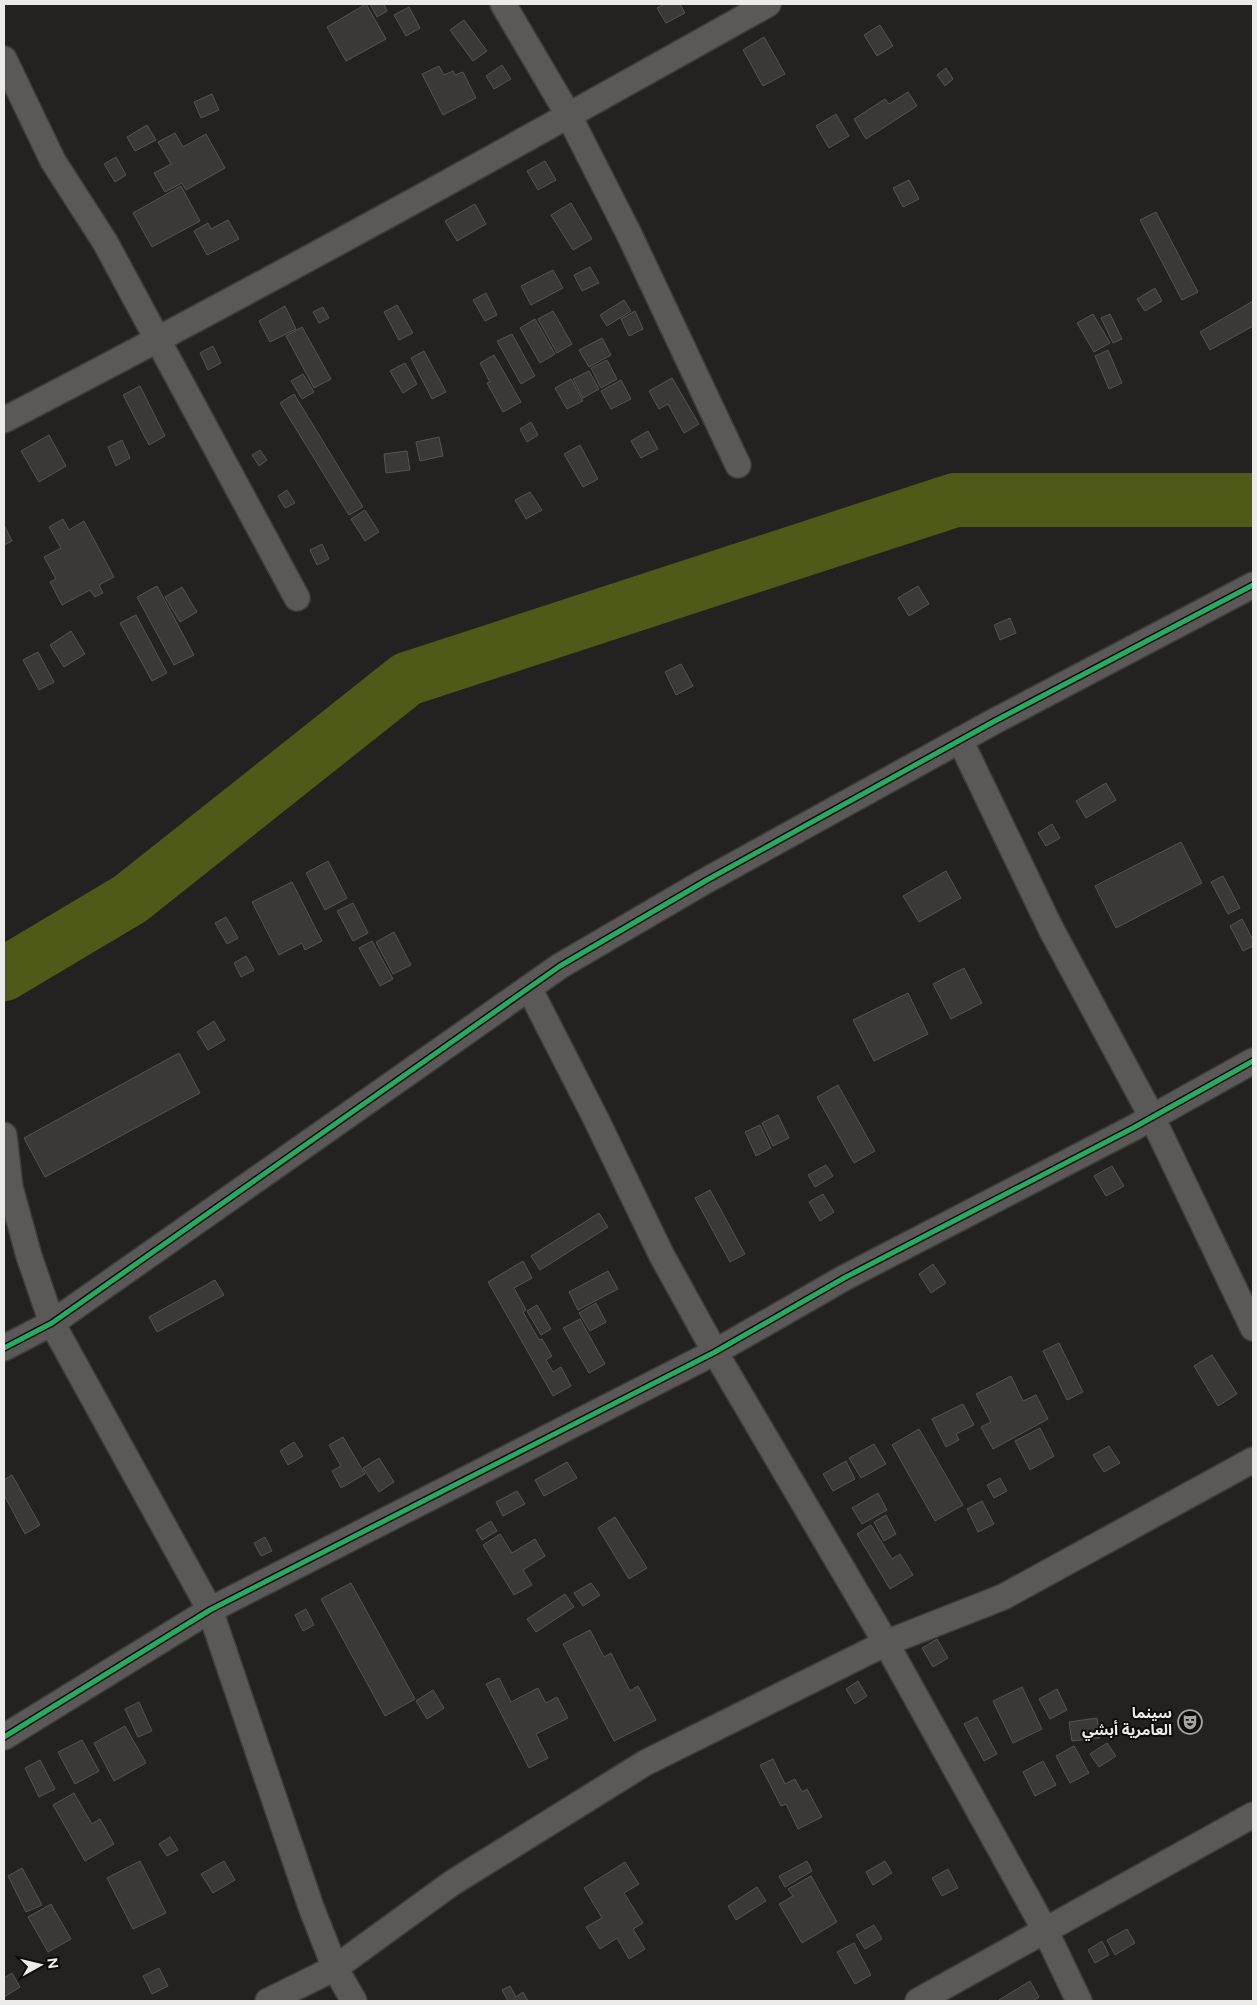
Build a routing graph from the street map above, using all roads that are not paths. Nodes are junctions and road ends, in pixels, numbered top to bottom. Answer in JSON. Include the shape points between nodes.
{"nodes":[{"id":1,"x":503,"y":4,"type":"edge"},
{"id":2,"x":768,"y":4,"type":"edge"},
{"id":3,"x":4,"y":59,"type":"edge"},
{"id":4,"x":569,"y":116,"type":"junction"},
{"id":5,"x":159,"y":340,"type":"junction"},
{"id":6,"x":4,"y":420,"type":"edge"},
{"id":7,"x":738,"y":465,"type":"dead end"},
{"id":8,"x":1253,"y":586,"type":"edge"},
{"id":9,"x":298,"y":598,"type":"dead end"},
{"id":10,"x":960,"y":740,"type":"junction"},
{"id":11,"x":529,"y":988,"type":"junction"},
{"id":12,"x":1253,"y":1061,"type":"edge"},
{"id":13,"x":1152,"y":1117,"type":"junction"},
{"id":14,"x":4,"y":1135,"type":"edge"},
{"id":15,"x":52,"y":1323,"type":"junction"},
{"id":16,"x":1253,"y":1328,"type":"edge"},
{"id":17,"x":4,"y":1348,"type":"edge"},
{"id":18,"x":715,"y":1352,"type":"junction"},
{"id":19,"x":1253,"y":1460,"type":"edge"},
{"id":20,"x":210,"y":1610,"type":"junction"},
{"id":21,"x":886,"y":1643,"type":"junction"},
{"id":22,"x":4,"y":1737,"type":"edge"},
{"id":23,"x":1253,"y":1815,"type":"edge"},
{"id":24,"x":1045,"y":1930,"type":"junction"},
{"id":25,"x":335,"y":1968,"type":"junction"},
{"id":26,"x":268,"y":2001,"type":"edge"},
{"id":27,"x":354,"y":2001,"type":"edge"},
{"id":28,"x":918,"y":2001,"type":"edge"},
{"id":29,"x":1080,"y":2001,"type":"edge"}],
"edges":[{"from":1,"to":4,"type":"street"},
{"from":2,"to":4,"type":"street"},
{"from":3,"to":5,"type":"street","via":[[53,161],[105,242]]},
{"from":4,"to":5,"type":"street"},
{"from":4,"to":7,"type":"street","via":[[633,242]]},
{"from":5,"to":6,"type":"street"},
{"from":5,"to":9,"type":"street"},
{"from":8,"to":10,"type":"street"},
{"from":10,"to":11,"type":"street","via":[[707,880],[560,966]]},
{"from":10,"to":13,"type":"street","via":[[1051,928]]},
{"from":11,"to":15,"type":"street"},
{"from":11,"to":18,"type":"street","via":[[661,1254]]},
{"from":12,"to":13,"type":"street"},
{"from":13,"to":16,"type":"street"},
{"from":13,"to":18,"type":"street","via":[[844,1278]]},
{"from":14,"to":15,"type":"street","via":[[10,1186]]},
{"from":15,"to":17,"type":"street"},
{"from":15,"to":20,"type":"street"},
{"from":18,"to":20,"type":"street"},
{"from":18,"to":21,"type":"street"},
{"from":19,"to":21,"type":"street","via":[[1003,1597]]},
{"from":20,"to":22,"type":"street"},
{"from":20,"to":25,"type":"street","via":[[311,1907]]},
{"from":21,"to":24,"type":"street"},
{"from":21,"to":25,"type":"street","via":[[645,1763],[452,1883]]},
{"from":23,"to":24,"type":"street"},
{"from":24,"to":28,"type":"street"},
{"from":24,"to":29,"type":"street"},
{"from":25,"to":26,"type":"street"},
{"from":25,"to":27,"type":"street"}]}
